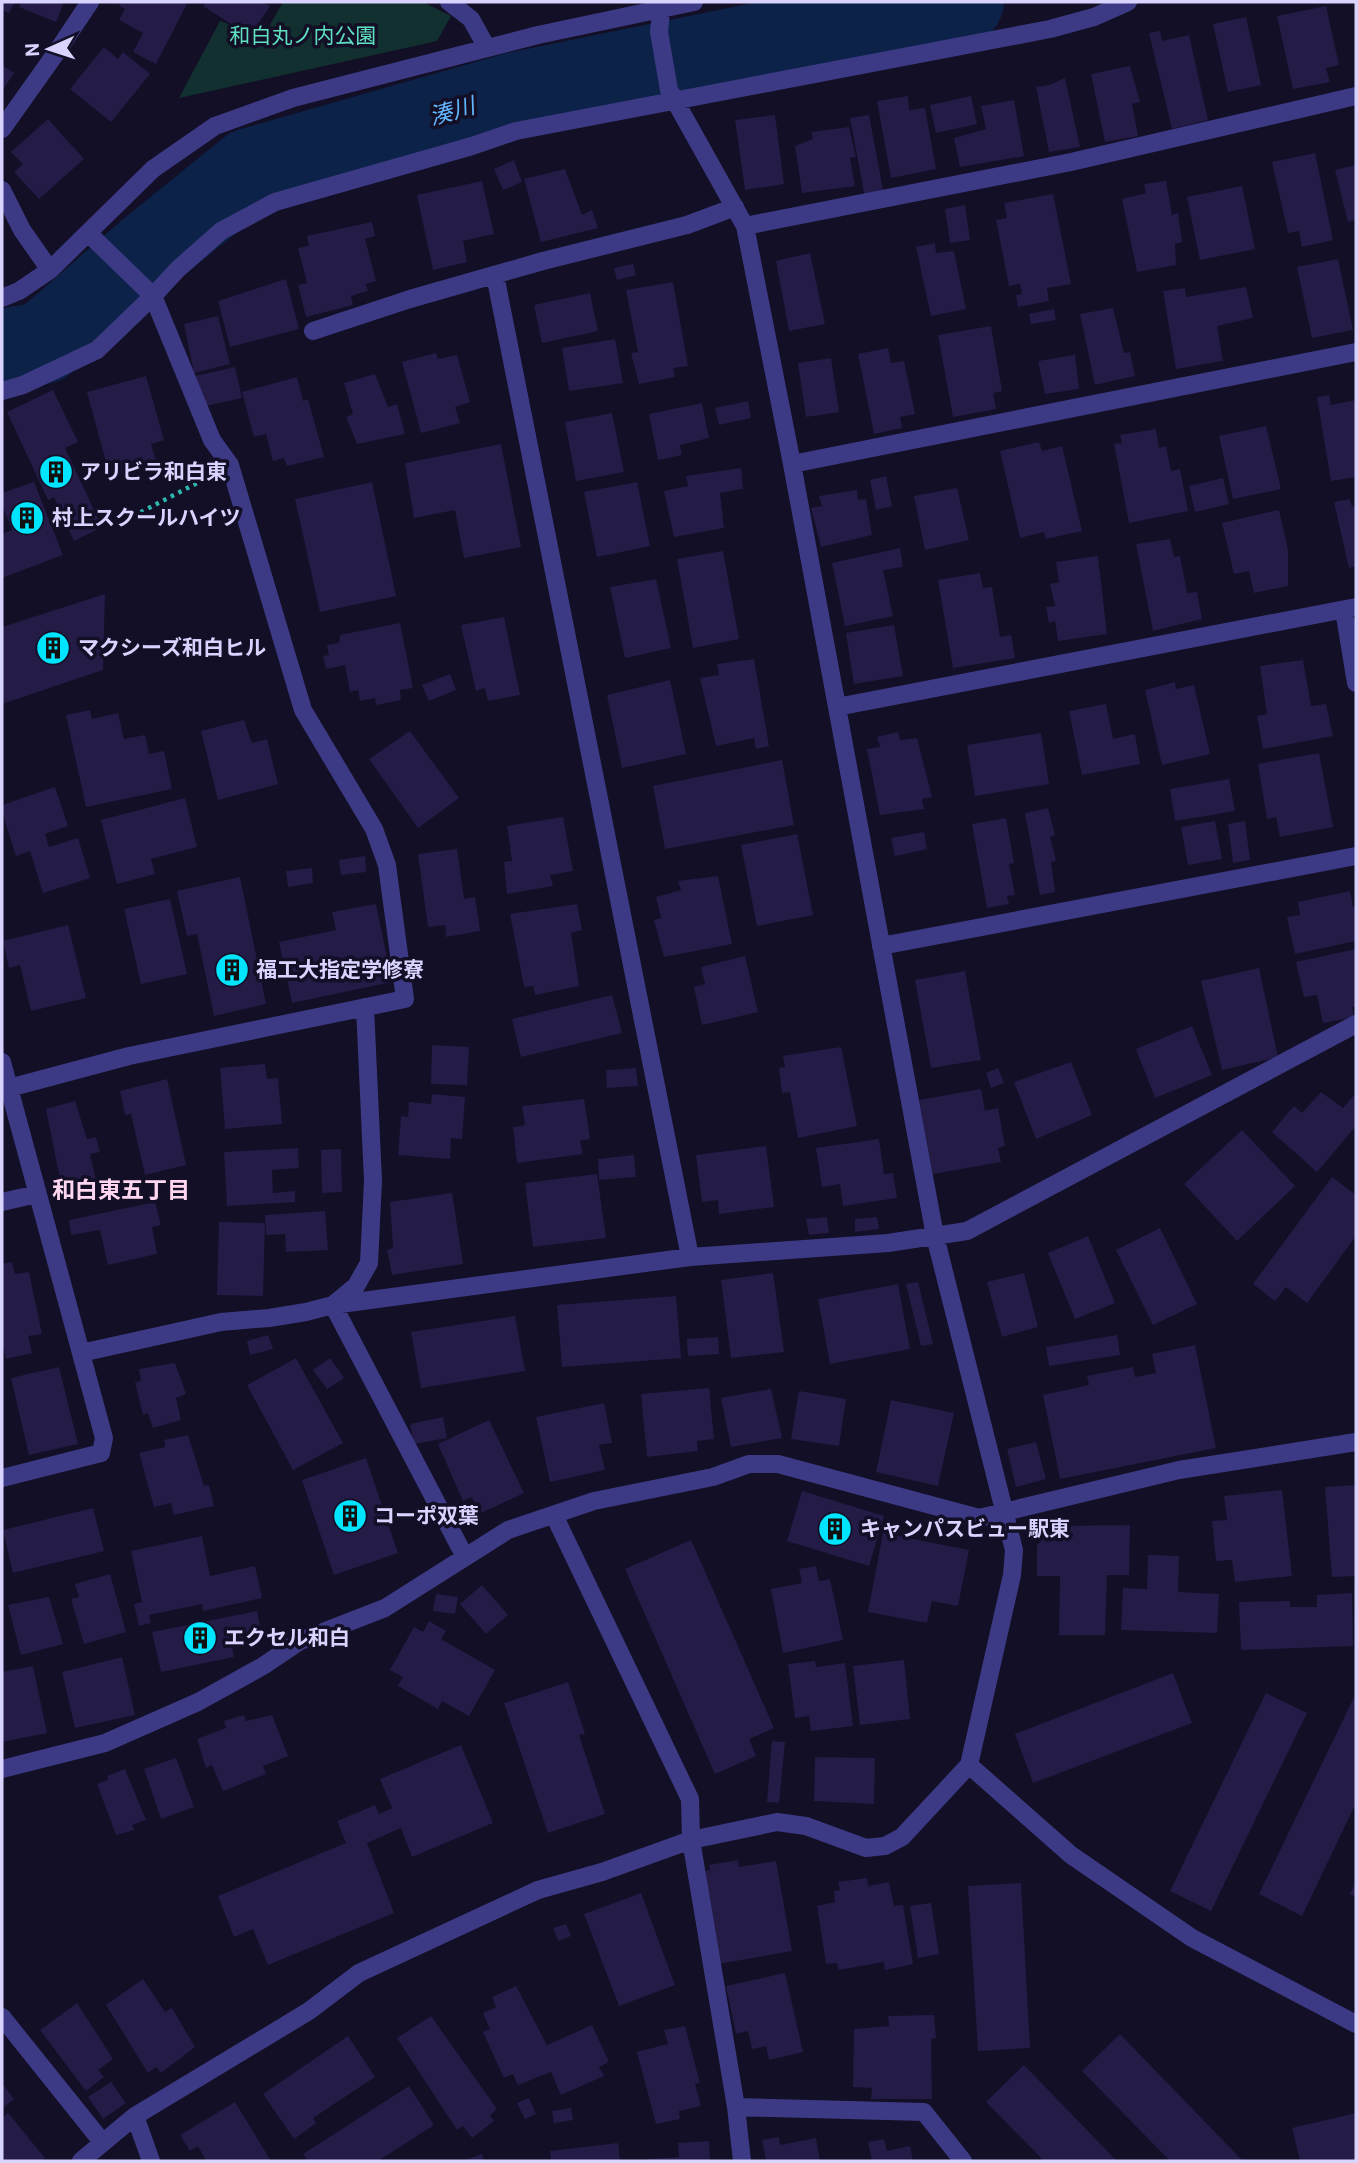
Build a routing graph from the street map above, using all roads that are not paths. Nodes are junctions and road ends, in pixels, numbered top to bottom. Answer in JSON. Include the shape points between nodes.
{"nodes":[{"id":1,"x":90,"y":2,"type":"edge"},
{"id":2,"x":449,"y":2,"type":"edge"},
{"id":3,"x":694,"y":2,"type":"edge"},
{"id":4,"x":1128,"y":2,"type":"edge"},
{"id":5,"x":663,"y":4,"type":"edge"},
{"id":6,"x":487,"y":48,"type":"junction"},
{"id":7,"x":1356,"y":96,"type":"edge"},
{"id":8,"x":675,"y":100,"type":"junction"},
{"id":9,"x":2,"y":129,"type":"edge"},
{"id":10,"x":2,"y":190,"type":"edge"},
{"id":11,"x":735,"y":207,"type":"junction"},
{"id":12,"x":745,"y":226,"type":"junction"},
{"id":13,"x":88,"y":233,"type":"junction"},
{"id":14,"x":50,"y":270,"type":"junction"},
{"id":15,"x":495,"y":275,"type":"junction"},
{"id":16,"x":153,"y":296,"type":"junction"},
{"id":17,"x":2,"y":298,"type":"edge"},
{"id":18,"x":313,"y":331,"type":"dead end"},
{"id":19,"x":1356,"y":352,"type":"edge"},
{"id":20,"x":2,"y":391,"type":"edge"},
{"id":21,"x":792,"y":464,"type":"junction"},
{"id":22,"x":1350,"y":609,"type":"edge"},
{"id":23,"x":1356,"y":683,"type":"edge"},
{"id":24,"x":837,"y":707,"type":"junction"},
{"id":25,"x":1356,"y":856,"type":"edge"},
{"id":26,"x":881,"y":946,"type":"junction"},
{"id":27,"x":365,"y":1007,"type":"junction"},
{"id":28,"x":1356,"y":1024,"type":"edge"},
{"id":29,"x":2,"y":1062,"type":"edge"},
{"id":30,"x":9,"y":1088,"type":"junction"},
{"id":31,"x":37,"y":1194,"type":"junction"},
{"id":32,"x":2,"y":1202,"type":"edge"},
{"id":33,"x":935,"y":1236,"type":"junction"},
{"id":34,"x":690,"y":1257,"type":"junction"},
{"id":35,"x":333,"y":1305,"type":"junction"},
{"id":36,"x":81,"y":1353,"type":"junction"},
{"id":37,"x":1354,"y":1438,"type":"edge"},
{"id":38,"x":2,"y":1478,"type":"edge"},
{"id":39,"x":1004,"y":1512,"type":"junction"},
{"id":40,"x":554,"y":1515,"type":"junction"},
{"id":41,"x":465,"y":1557,"type":"junction"},
{"id":42,"x":969,"y":1765,"type":"junction"},
{"id":43,"x":2,"y":1769,"type":"edge"},
{"id":44,"x":691,"y":1840,"type":"junction"},
{"id":45,"x":2,"y":2017,"type":"edge"},
{"id":46,"x":1356,"y":2025,"type":"edge"},
{"id":47,"x":736,"y":2107,"type":"junction"},
{"id":48,"x":135,"y":2116,"type":"junction"},
{"id":49,"x":103,"y":2143,"type":"junction"},
{"id":50,"x":81,"y":2161,"type":"edge"},
{"id":51,"x":151,"y":2161,"type":"edge"},
{"id":52,"x":742,"y":2161,"type":"edge"},
{"id":53,"x":963,"y":2161,"type":"edge"}],
"edges":[{"from":1,"to":9,"type":"street"},
{"from":2,"to":6,"type":"street","via":[[471,19]]},
{"from":3,"to":5,"type":"street"},
{"from":4,"to":8,"type":"street","via":[[1050,29]]},
{"from":5,"to":6,"type":"street"},
{"from":5,"to":8,"type":"street","via":[[659,32],[669,90]]},
{"from":6,"to":13,"type":"street","via":[[293,98],[215,126],[153,169]]},
{"from":7,"to":12,"type":"street","via":[[1071,162]]},
{"from":8,"to":11,"type":"street"},
{"from":8,"to":16,"type":"street","via":[[516,131],[275,202],[221,231]]},
{"from":10,"to":14,"type":"street"},
{"from":11,"to":12,"type":"street"},
{"from":11,"to":15,"type":"street","via":[[687,225]]},
{"from":12,"to":21,"type":"street"},
{"from":13,"to":14,"type":"street"},
{"from":13,"to":16,"type":"street"},
{"from":14,"to":17,"type":"street"},
{"from":15,"to":18,"type":"street"},
{"from":15,"to":34,"type":"street"},
{"from":16,"to":20,"type":"street","via":[[97,350]]},
{"from":16,"to":27,"type":"street","via":[[212,440],[230,466],[303,710],[374,829],[387,864],[405,999]]},
{"from":19,"to":21,"type":"street"},
{"from":21,"to":24,"type":"street"},
{"from":22,"to":23,"type":"street"},
{"from":22,"to":24,"type":"street"},
{"from":24,"to":26,"type":"street"},
{"from":25,"to":26,"type":"street"},
{"from":26,"to":33,"type":"street"},
{"from":27,"to":30,"type":"street","via":[[129,1056]]},
{"from":27,"to":35,"type":"street","via":[[373,1181],[369,1263],[356,1286]]},
{"from":28,"to":33,"type":"street","via":[[967,1231]]},
{"from":29,"to":30,"type":"street"},
{"from":30,"to":31,"type":"street"},
{"from":31,"to":32,"type":"street"},
{"from":31,"to":36,"type":"street"},
{"from":33,"to":34,"type":"street"},
{"from":33,"to":39,"type":"street"},
{"from":34,"to":35,"type":"street"},
{"from":35,"to":36,"type":"street","via":[[221,1322]]},
{"from":35,"to":41,"type":"street"},
{"from":36,"to":38,"type":"street","via":[[104,1438],[101,1453]]},
{"from":37,"to":39,"type":"street","via":[[1179,1470]]},
{"from":39,"to":40,"type":"street","via":[[979,1518],[778,1464],[749,1464]]},
{"from":39,"to":42,"type":"street","via":[[1014,1550],[1012,1575]]},
{"from":40,"to":41,"type":"street","via":[[508,1530]]},
{"from":40,"to":44,"type":"street","via":[[690,1798]]},
{"from":41,"to":43,"type":"street","via":[[385,1608],[300,1641],[198,1702],[105,1743]]},
{"from":42,"to":44,"type":"street","via":[[902,1837],[885,1846],[866,1848],[806,1826],[778,1822]]},
{"from":42,"to":46,"type":"street","via":[[1071,1855],[1192,1938]]},
{"from":44,"to":47,"type":"street"},
{"from":44,"to":48,"type":"street","via":[[538,1890],[359,1973],[309,2011]]},
{"from":45,"to":49,"type":"street"},
{"from":47,"to":52,"type":"street"},
{"from":47,"to":53,"type":"street","via":[[924,2112]]},
{"from":48,"to":49,"type":"street"},
{"from":48,"to":51,"type":"street"},
{"from":49,"to":50,"type":"street"}]}
